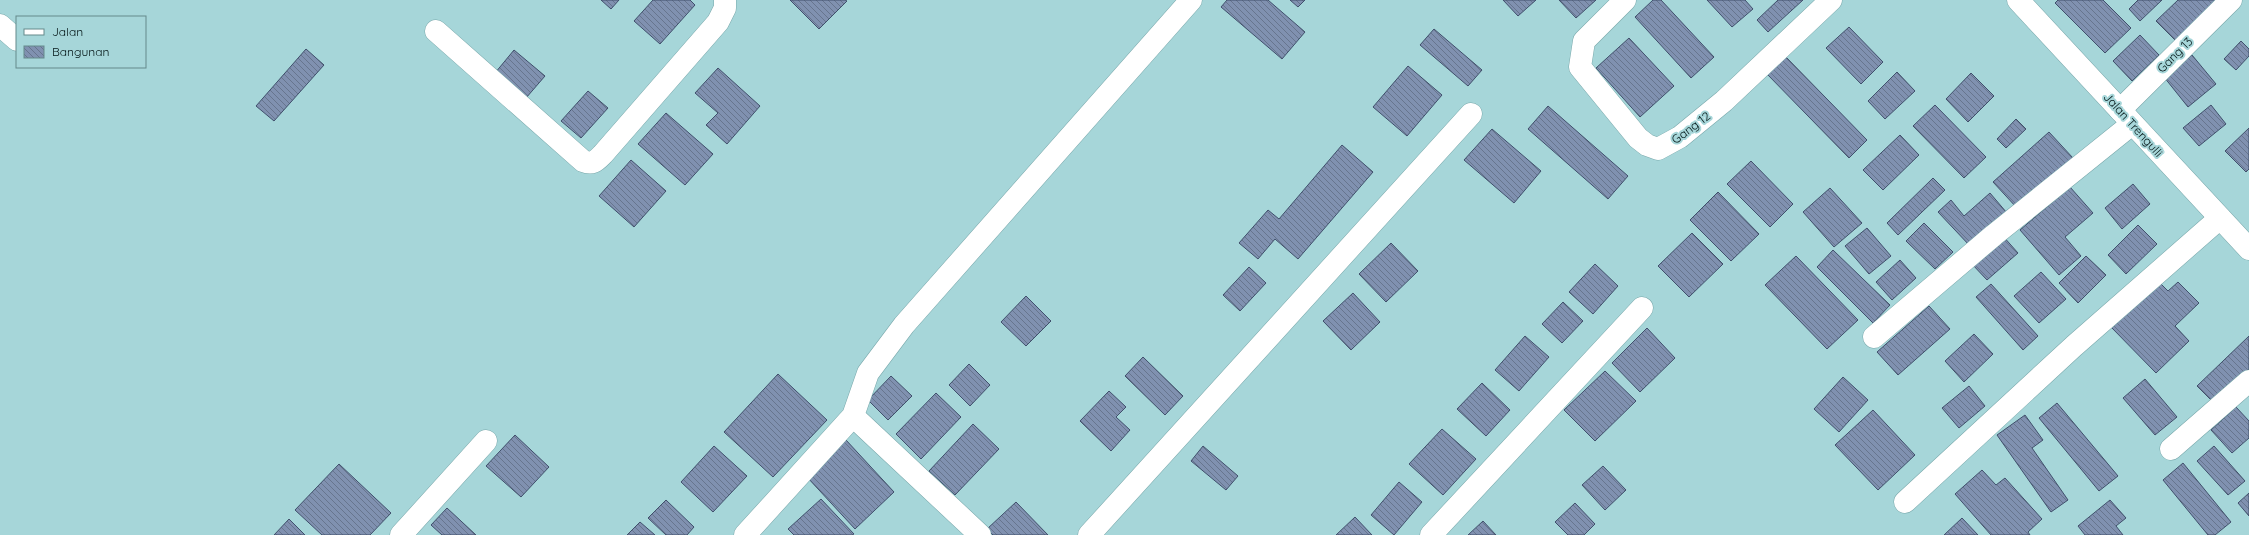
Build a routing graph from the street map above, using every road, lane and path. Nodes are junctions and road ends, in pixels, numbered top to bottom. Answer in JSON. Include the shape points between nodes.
{"nodes":[{"id":1,"x":725,"y":0,"type":"edge"},
{"id":2,"x":1191,"y":0,"type":"edge"},
{"id":3,"x":1625,"y":0,"type":"edge"},
{"id":4,"x":1831,"y":0,"type":"edge"},
{"id":5,"x":2018,"y":0,"type":"edge"},
{"id":6,"x":2231,"y":0,"type":"edge"},
{"id":7,"x":0,"y":25,"type":"edge"},
{"id":8,"x":436,"y":31,"type":"dead end"},
{"id":9,"x":16,"y":39,"type":"edge"},
{"id":10,"x":1471,"y":114,"type":"dead end"},
{"id":11,"x":2126,"y":117,"type":"junction"},
{"id":12,"x":2220,"y":218,"type":"junction"},
{"id":13,"x":2249,"y":248,"type":"edge"},
{"id":14,"x":1642,"y":308,"type":"dead end"},
{"id":15,"x":1874,"y":337,"type":"dead end"},
{"id":16,"x":2249,"y":381,"type":"edge"},
{"id":17,"x":853,"y":416,"type":"junction"},
{"id":18,"x":486,"y":441,"type":"dead end"},
{"id":19,"x":2171,"y":449,"type":"dead end"},
{"id":20,"x":1905,"y":502,"type":"dead end"},
{"id":21,"x":401,"y":535,"type":"edge"},
{"id":22,"x":745,"y":535,"type":"edge"},
{"id":23,"x":980,"y":535,"type":"edge"},
{"id":24,"x":1089,"y":535,"type":"edge"},
{"id":25,"x":1431,"y":535,"type":"edge"}],
"edges":[{"from":1,"to":8,"type":"street","via":[[725,8],[718,22],[603,154],[594,163],[589,164],[551,134]]},
{"from":2,"to":17,"type":"street","via":[[904,325],[868,373]]},
{"from":3,"to":4,"type":"street","name":"Gang 12","via":[[1584,41],[1580,67],[1638,138],[1647,145],[1658,148],[1680,137],[1724,102]]},
{"from":5,"to":11,"type":"street","name":"Jalan Trengulli"},
{"from":6,"to":11,"type":"street","name":"Gang 13"},
{"from":7,"to":9,"type":"street"},
{"from":10,"to":24,"type":"street"},
{"from":11,"to":12,"type":"street","name":"Jalan Trengulli"},
{"from":11,"to":15,"type":"street","name":"Gang 13","via":[[1994,235]]},
{"from":12,"to":13,"type":"street","name":"Jalan Trengulli"},
{"from":12,"to":20,"type":"street","via":[[2074,346]]},
{"from":14,"to":25,"type":"street"},
{"from":16,"to":19,"type":"street"},
{"from":17,"to":22,"type":"street"},
{"from":17,"to":23,"type":"street"},
{"from":18,"to":21,"type":"street"}]}
